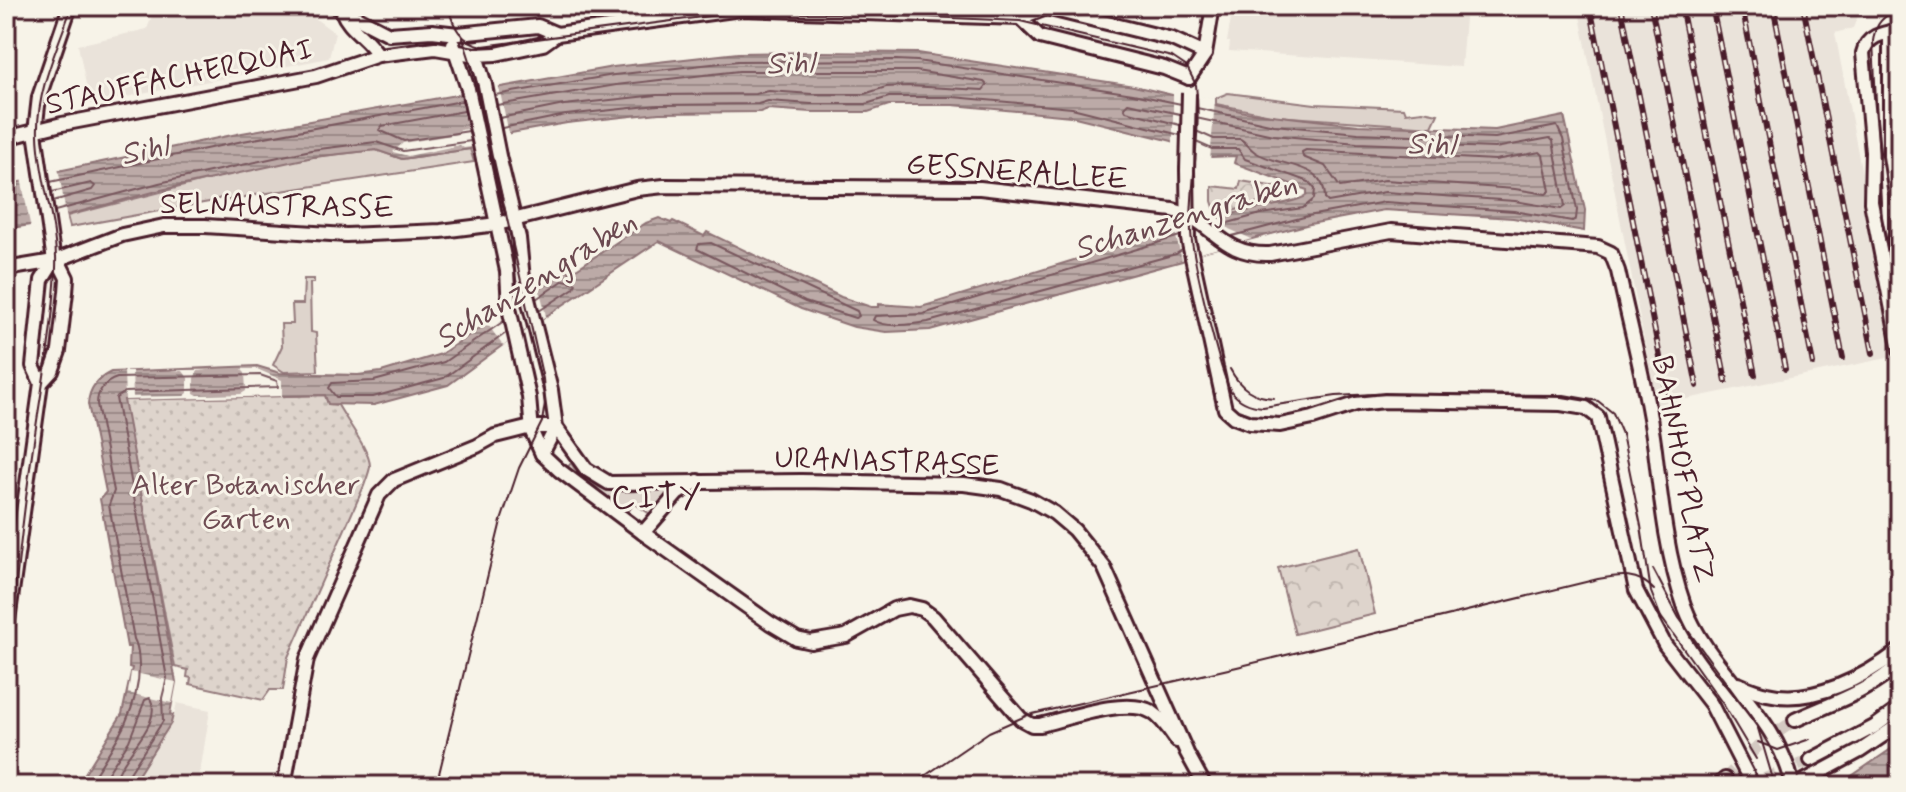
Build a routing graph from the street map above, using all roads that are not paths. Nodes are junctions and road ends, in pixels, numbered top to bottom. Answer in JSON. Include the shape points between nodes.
{"nodes":[{"id":1,"x":70,"y":6,"type":"edge"},
{"id":2,"x":1213,"y":6,"type":"edge"},
{"id":3,"x":339,"y":8,"type":"edge"},
{"id":4,"x":1020,"y":12,"type":"edge"},
{"id":5,"x":454,"y":33,"type":"junction"},
{"id":6,"x":1889,"y":33,"type":"edge"},
{"id":7,"x":557,"y":34,"type":"junction"},
{"id":8,"x":455,"y":50,"type":"junction"},
{"id":9,"x":1205,"y":54,"type":"junction"},
{"id":10,"x":378,"y":55,"type":"junction"},
{"id":11,"x":476,"y":55,"type":"junction"},
{"id":12,"x":1189,"y":78,"type":"junction"},
{"id":13,"x":35,"y":132,"type":"junction"},
{"id":14,"x":6,"y":138,"type":"edge"},
{"id":15,"x":1191,"y":220,"type":"junction"},
{"id":16,"x":505,"y":222,"type":"junction"},
{"id":17,"x":54,"y":261,"type":"junction"},
{"id":18,"x":1900,"y":265,"type":"edge"},
{"id":19,"x":6,"y":269,"type":"edge"},
{"id":20,"x":1900,"y":351,"type":"edge"},
{"id":21,"x":41,"y":383,"type":"junction"},
{"id":22,"x":531,"y":427,"type":"junction"},
{"id":23,"x":556,"y":427,"type":"junction"},
{"id":24,"x":542,"y":454,"type":"junction"},
{"id":25,"x":698,"y":481,"type":"junction"},
{"id":26,"x":643,"y":533,"type":"junction"},
{"id":27,"x":6,"y":635,"type":"edge"},
{"id":28,"x":1900,"y":650,"type":"edge"},
{"id":29,"x":1900,"y":663,"type":"edge"},
{"id":30,"x":1738,"y":684,"type":"junction"},
{"id":31,"x":1900,"y":708,"type":"edge"},
{"id":32,"x":1795,"y":720,"type":"tunnel mouth"},
{"id":33,"x":1900,"y":724,"type":"edge"},
{"id":34,"x":1187,"y":753,"type":"junction"},
{"id":35,"x":1811,"y":760,"type":"tunnel mouth"},
{"id":36,"x":284,"y":786,"type":"edge"},
{"id":37,"x":1205,"y":786,"type":"edge"},
{"id":38,"x":1753,"y":786,"type":"edge"},
{"id":39,"x":1794,"y":786,"type":"edge"}],
"edges":[{"from":1,"to":13,"type":"street","via":[[39,97]]},
{"from":2,"to":9,"type":"street"},
{"from":3,"to":5,"type":"street","via":[[389,34]]},
{"from":3,"to":10,"type":"street"},
{"from":4,"to":7,"type":"street","via":[[762,8]]},
{"from":4,"to":9,"type":"street","via":[[1046,8],[1172,39]]},
{"from":4,"to":12,"type":"street","via":[[1040,37]]},
{"from":5,"to":7,"type":"street","via":[[538,26]]},
{"from":5,"to":8,"type":"street"},
{"from":5,"to":11,"type":"street"},
{"from":6,"to":18,"type":"street","via":[[1890,156]]},
{"from":6,"to":20,"type":"street","via":[[1864,47],[1863,63],[1871,202]]},
{"from":7,"to":11,"type":"street","via":[[543,44]]},
{"from":8,"to":10,"type":"street","name":"STAUFFACHERQUAI"},
{"from":8,"to":11,"type":"street","name":"STAUFFACHERQUAI"},
{"from":8,"to":16,"type":"street","bridge":true},
{"from":9,"to":12,"type":"street"},
{"from":10,"to":13,"type":"street","name":"STAUFFACHERQUAI","via":[[316,76]]},
{"from":11,"to":16,"type":"street","bridge":true,"via":[[499,156]]},
{"from":12,"to":15,"type":"street","bridge":true},
{"from":13,"to":14,"type":"street","name":"STAUFFACHERQUAI"},
{"from":13,"to":17,"type":"street"},
{"from":15,"to":16,"type":"street","name":"GESSNERALLEE","via":[[980,188],[695,186],[637,189]]},
{"from":15,"to":30,"type":"street","name":"BAHNHOFPLATZ","via":[[1229,246],[1255,255],[1391,231],[1609,251],[1646,398],[1680,592],[1696,631]]},
{"from":15,"to":38,"type":"street","via":[[1191,256],[1225,409],[1234,417],[1280,425],[1369,402],[1547,403],[1586,408],[1601,420],[1636,590],[1665,645],[1711,704]]},
{"from":16,"to":17,"type":"street","name":"SELNAUSTRASSE","via":[[346,235],[164,226],[122,235]]},
{"from":16,"to":22,"type":"street","via":[[509,308]]},
{"from":16,"to":23,"type":"street"},
{"from":17,"to":19,"type":"street","name":"SELNAUSTRASSE"},
{"from":17,"to":21,"type":"street","via":[[42,280],[33,366]]},
{"from":17,"to":21,"type":"street","via":[[67,278],[66,292],[59,351]]},
{"from":21,"to":27,"type":"street"},
{"from":22,"to":23,"type":"street"},
{"from":22,"to":24,"type":"street"},
{"from":22,"to":36,"type":"street","via":[[495,436],[384,487],[307,659]]},
{"from":23,"to":24,"type":"street"},
{"from":23,"to":25,"type":"street","name":"URANIASTRASSE","via":[[586,469],[609,483]]},
{"from":24,"to":26,"type":"street"},
{"from":25,"to":26,"type":"street","via":[[677,494]]},
{"from":25,"to":34,"type":"street","name":"URANIASTRASSE","via":[[974,485],[1039,504],[1074,530],[1104,567]]},
{"from":26,"to":34,"type":"street","name":"URANIASTRASSE","via":[[797,639],[846,636],[894,609],[922,609],[1032,725],[1131,706],[1155,714]]},
{"from":28,"to":30,"type":"street","via":[[1855,678],[1808,694],[1769,695]]},
{"from":29,"to":32,"type":"street","via":[[1860,693]]},
{"from":30,"to":39,"type":"street","name":"BAHNHOFPLATZ","via":[[1778,744]]},
{"from":31,"to":35,"type":"street"},
{"from":33,"to":39,"type":"street"},
{"from":34,"to":37,"type":"street","name":"URANIASTRASSE"}]}
